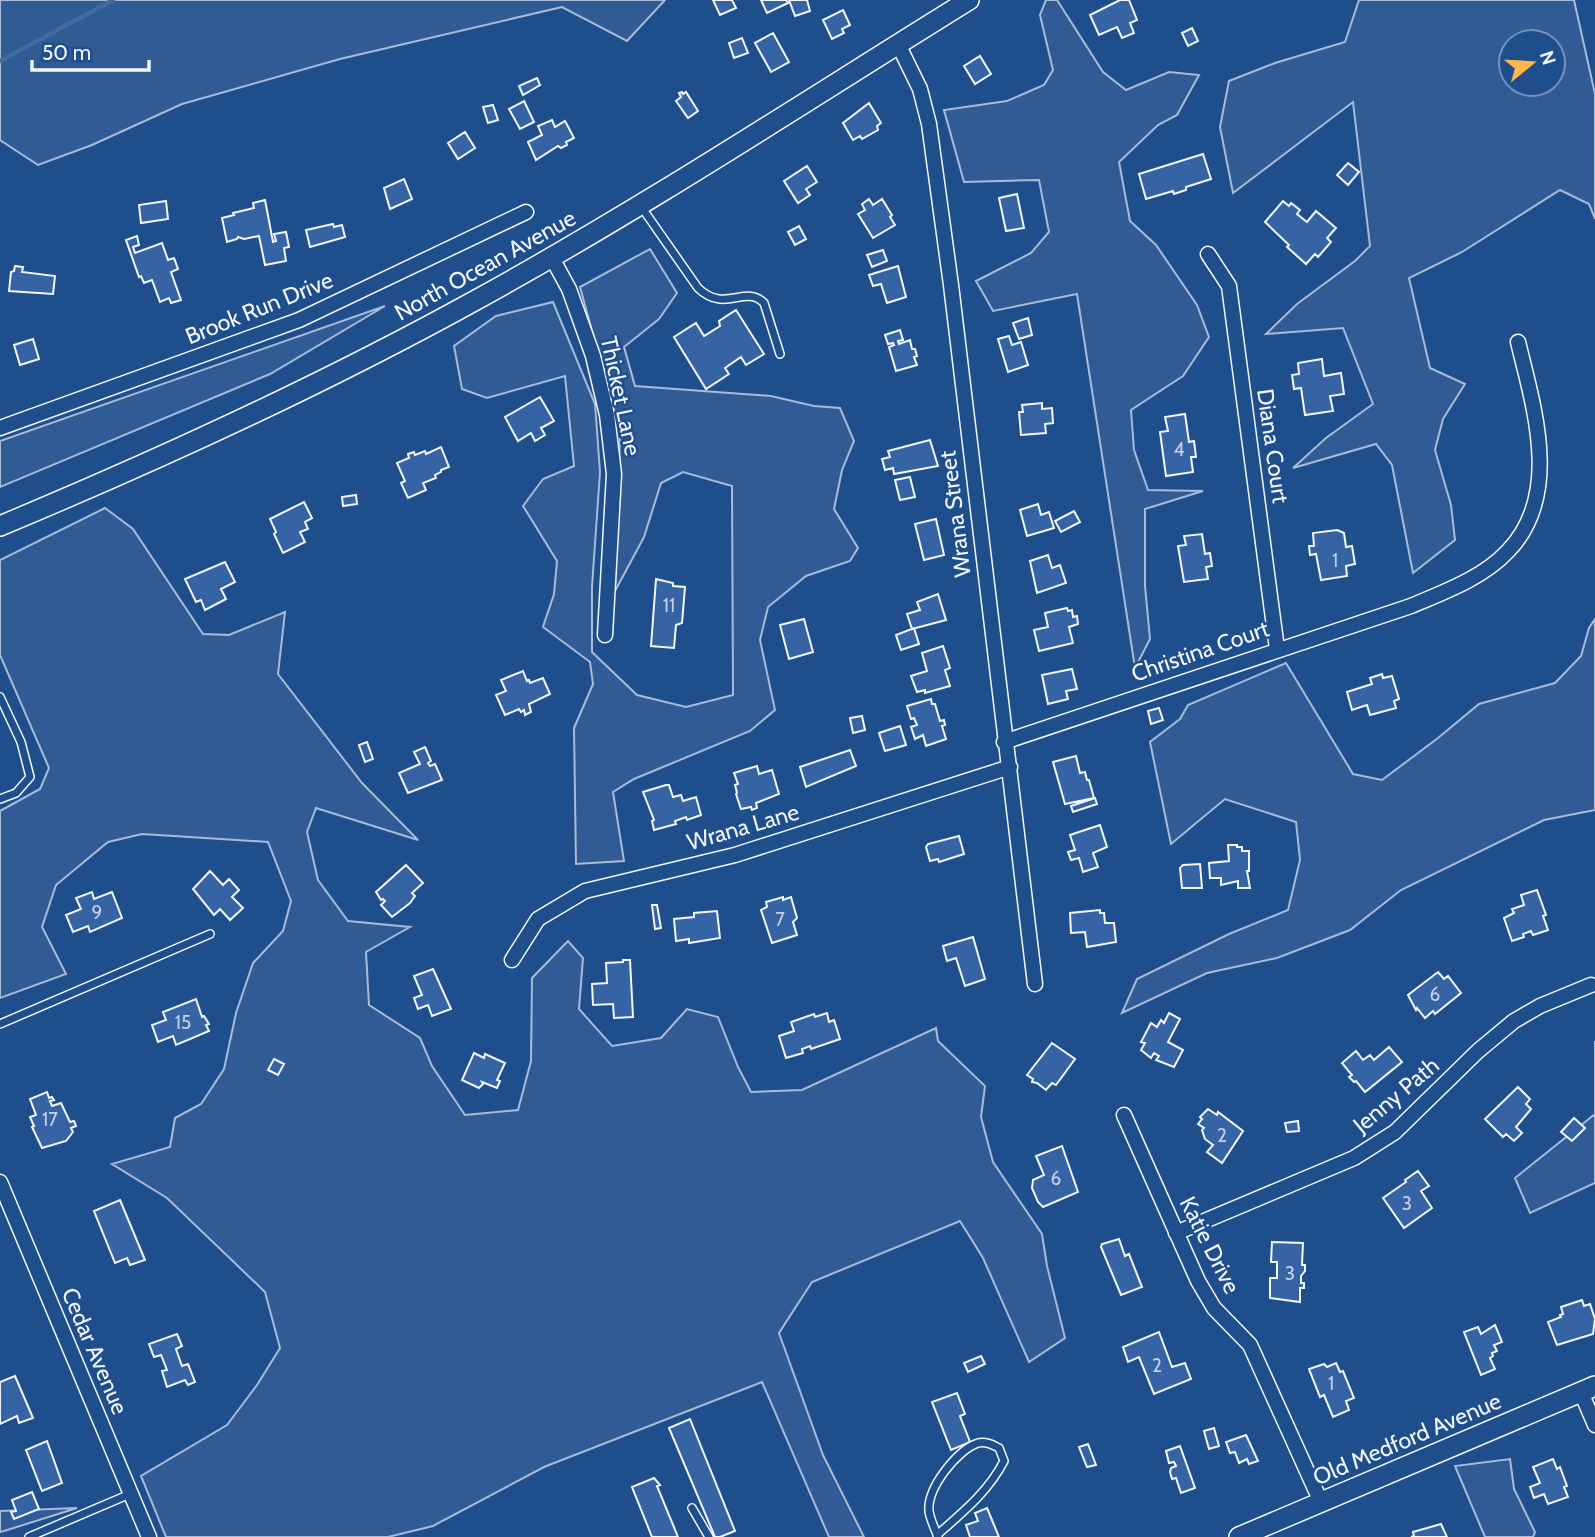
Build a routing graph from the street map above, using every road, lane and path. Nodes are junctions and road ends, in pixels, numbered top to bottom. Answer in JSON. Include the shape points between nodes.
{"nodes":[{"id":1,"x":969,"y":0,"type":"edge"},
{"id":2,"x":898,"y":44,"type":"junction"},
{"id":3,"x":640,"y":204,"type":"junction"},
{"id":4,"x":526,"y":212,"type":"dead end"},
{"id":5,"x":1208,"y":254,"type":"dead end"},
{"id":6,"x":551,"y":258,"type":"junction"},
{"id":7,"x":1518,"y":342,"type":"dead end"},
{"id":8,"x":780,"y":354,"type":"dead end"},
{"id":9,"x":0,"y":428,"type":"edge"},
{"id":10,"x":0,"y":526,"type":"edge"},
{"id":11,"x":605,"y":635,"type":"dead end"},
{"id":12,"x":1277,"y":649,"type":"junction"},
{"id":13,"x":0,"y":697,"type":"edge"},
{"id":14,"x":1004,"y":742,"type":"junction"},
{"id":15,"x":1010,"y":767,"type":"junction"},
{"id":16,"x":0,"y":799,"type":"edge"},
{"id":17,"x":210,"y":934,"type":"dead end"},
{"id":18,"x":512,"y":960,"type":"dead end"},
{"id":19,"x":1035,"y":984,"type":"dead end"},
{"id":20,"x":1591,"y":985,"type":"dead end"},
{"id":21,"x":0,"y":1024,"type":"edge"},
{"id":22,"x":1124,"y":1115,"type":"dead end"},
{"id":23,"x":0,"y":1182,"type":"edge"},
{"id":24,"x":1176,"y":1233,"type":"junction"},
{"id":25,"x":1588,"y":1389,"type":"edge"},
{"id":26,"x":1595,"y":1425,"type":"edge"},
{"id":27,"x":130,"y":1494,"type":"junction"},
{"id":28,"x":1321,"y":1502,"type":"junction"},
{"id":29,"x":692,"y":1508,"type":"dead end"},
{"id":30,"x":937,"y":1536,"type":"edge"},
{"id":31,"x":29,"y":1537,"type":"edge"},
{"id":32,"x":149,"y":1537,"type":"edge"},
{"id":33,"x":709,"y":1537,"type":"edge"},
{"id":34,"x":1239,"y":1537,"type":"edge"}],
"edges":[{"from":1,"to":2,"type":"main road","name":"North Ocean Avenue"},
{"from":2,"to":3,"type":"main road","name":"North Ocean Avenue"},
{"from":2,"to":14,"type":"street","name":"Wrana Street","via":[[920,89],[929,124]]},
{"from":3,"to":6,"type":"main road","name":"North Ocean Avenue"},
{"from":3,"to":8,"type":"lane","via":[[705,295],[715,300],[752,296],[764,303]]},
{"from":4,"to":9,"type":"street","name":"Brook Run Drive","via":[[299,320]]},
{"from":5,"to":12,"type":"street","name":"Diana Court","via":[[1229,286]]},
{"from":6,"to":10,"type":"main road","name":"North Ocean Avenue","via":[[311,387],[201,440]]},
{"from":6,"to":11,"type":"street","name":"Thicket Lane","via":[[569,289],[593,356],[607,415],[614,474]]},
{"from":7,"to":12,"type":"street","name":"Christina Court","via":[[1541,466],[1523,533],[1486,569],[1451,589]]},
{"from":12,"to":14,"type":"street","name":"Christina Court"},
{"from":13,"to":16,"type":"lane","via":[[21,742],[30,777],[16,793]]},
{"from":14,"to":15,"type":"street","name":"Wrana Street"},
{"from":15,"to":18,"type":"street","name":"Wrana Lane","via":[[735,855],[585,891],[538,919]]},
{"from":15,"to":19,"type":"street","name":"Wrana Street"},
{"from":17,"to":21,"type":"lane"},
{"from":20,"to":24,"type":"street","name":"Jenny Path","via":[[1514,1021],[1395,1132],[1354,1158]]},
{"from":22,"to":24,"type":"street","name":"Katie Drive"},
{"from":23,"to":27,"type":"street","name":"Cedar Avenue"},
{"from":24,"to":28,"type":"street","name":"Katie Drive","via":[[1214,1308],[1250,1345]]},
{"from":25,"to":26,"type":"street"},
{"from":25,"to":28,"type":"main road","name":"Old Medford Avenue"},
{"from":27,"to":31,"type":"lane"},
{"from":27,"to":32,"type":"street","name":"Cedar Avenue"},
{"from":28,"to":34,"type":"main road","name":"Old Medford Avenue"},
{"from":29,"to":33,"type":"lane"},
{"from":30,"to":30,"type":"lane","via":[[929,1511],[933,1490],[951,1462],[978,1443],[999,1448],[1004,1461],[994,1480]]}]}
